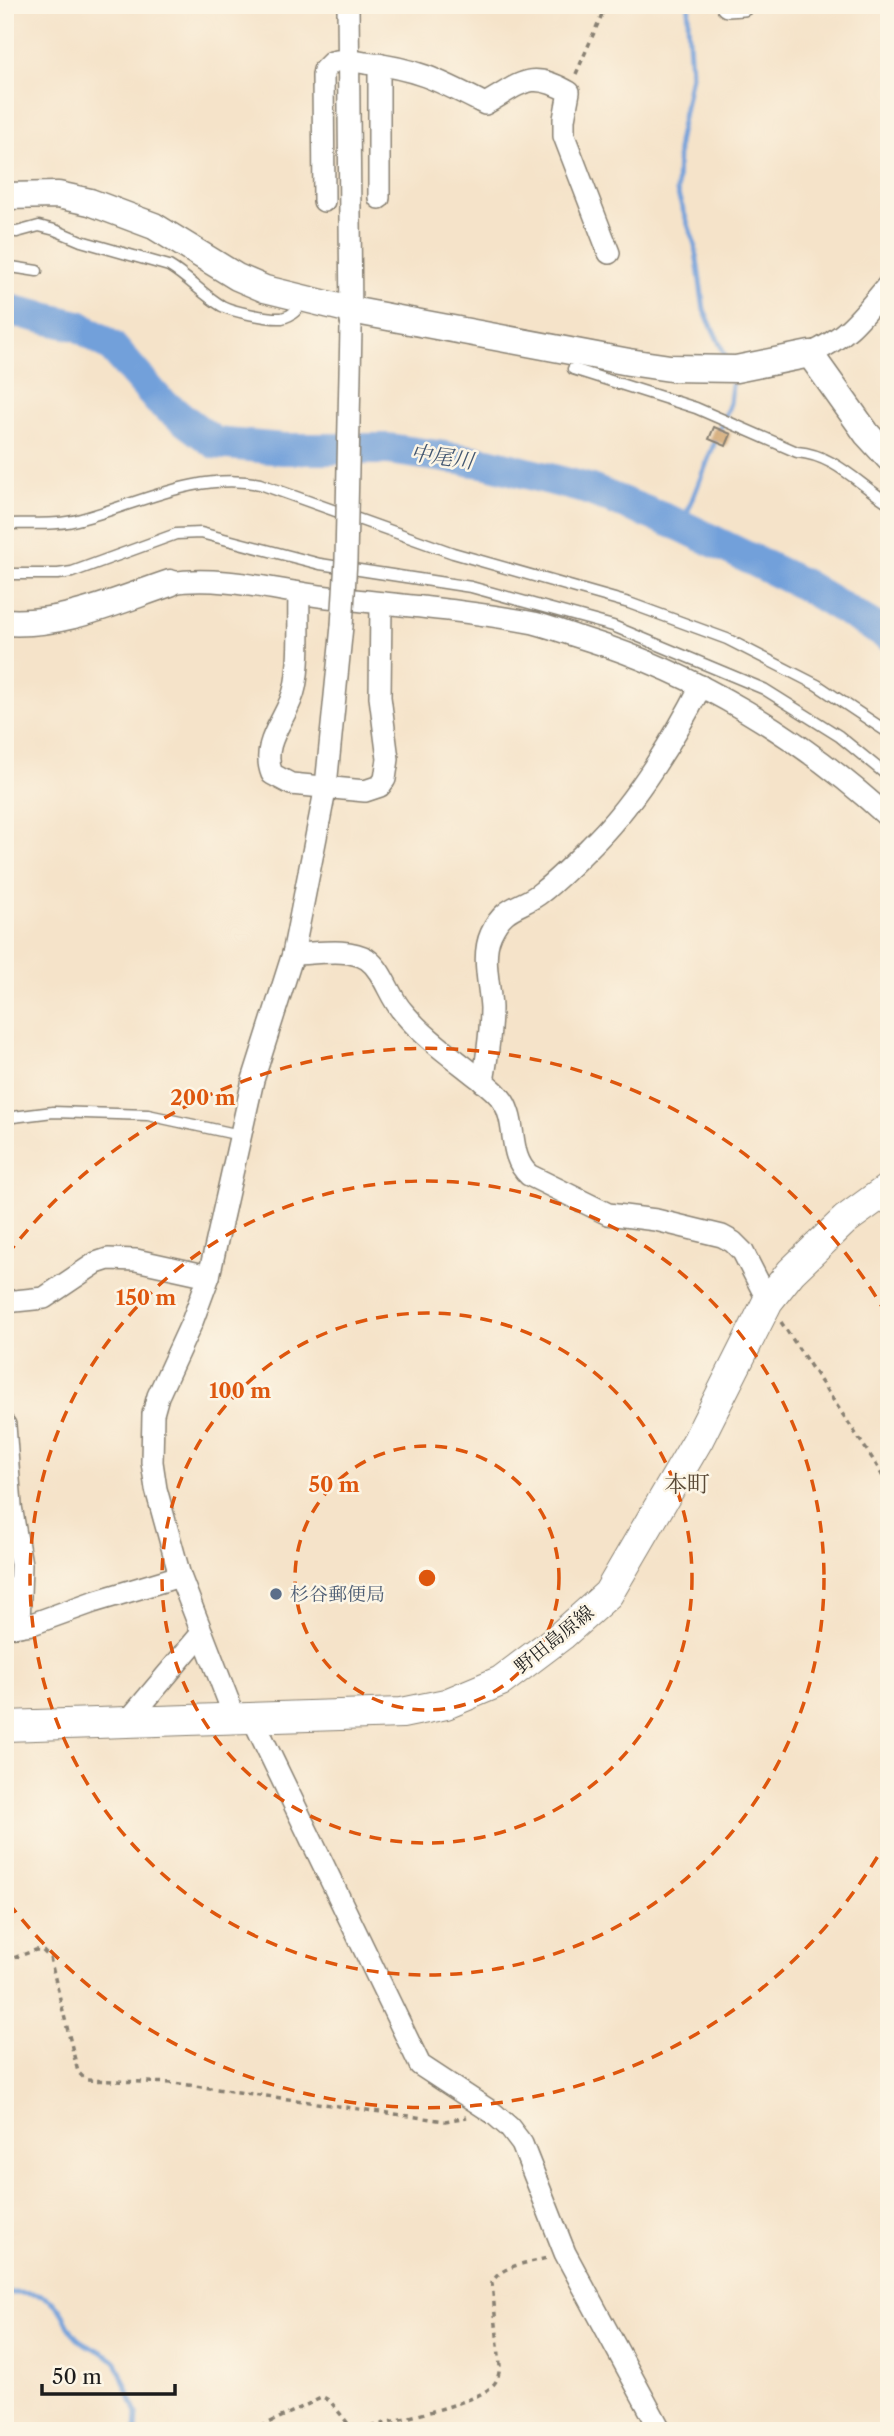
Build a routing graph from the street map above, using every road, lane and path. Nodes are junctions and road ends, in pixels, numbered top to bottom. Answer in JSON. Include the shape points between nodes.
{"nodes":[{"id":1,"x":348,"y":5,"type":"edge"},
{"id":2,"x":606,"y":5,"type":"edge"},
{"id":3,"x":349,"y":61,"type":"junction"},
{"id":4,"x":379,"y":64,"type":"junction"},
{"id":5,"x":569,"y":92,"type":"junction"},
{"id":6,"x":5,"y":196,"type":"edge"},
{"id":7,"x":379,"y":198,"type":"dead end"},
{"id":8,"x":324,"y":201,"type":"dead end"},
{"id":9,"x":5,"y":230,"type":"edge"},
{"id":10,"x":609,"y":253,"type":"dead end"},
{"id":11,"x":5,"y":266,"type":"edge"},
{"id":12,"x":37,"y":271,"type":"dead end"},
{"id":13,"x":889,"y":284,"type":"edge"},
{"id":14,"x":303,"y":299,"type":"junction"},
{"id":15,"x":351,"y":319,"type":"junction"},
{"id":16,"x":810,"y":354,"type":"junction"},
{"id":17,"x":573,"y":369,"type":"dead end"},
{"id":18,"x":889,"y":457,"type":"edge"},
{"id":19,"x":889,"y":503,"type":"edge"},
{"id":20,"x":5,"y":524,"type":"edge"},
{"id":21,"x":5,"y":574,"type":"edge"},
{"id":22,"x":170,"y":583,"type":"joint"},
{"id":23,"x":299,"y":594,"type":"junction"},
{"id":24,"x":381,"y":603,"type":"junction"},
{"id":25,"x":5,"y":622,"type":"edge"},
{"id":26,"x":701,"y":686,"type":"junction"},
{"id":27,"x":889,"y":733,"type":"edge"},
{"id":28,"x":889,"y":777,"type":"edge"},
{"id":29,"x":326,"y":786,"type":"junction"},
{"id":30,"x":889,"y":818,"type":"edge"},
{"id":31,"x":293,"y":954,"type":"junction"},
{"id":32,"x":483,"y":1082,"type":"junction"},
{"id":33,"x":5,"y":1118,"type":"edge"},
{"id":34,"x":240,"y":1135,"type":"junction"},
{"id":35,"x":889,"y":1188,"type":"edge"},
{"id":36,"x":209,"y":1276,"type":"junction"},
{"id":37,"x":768,"y":1301,"type":"junction"},
{"id":38,"x":5,"y":1302,"type":"edge"},
{"id":39,"x":5,"y":1425,"type":"edge"},
{"id":40,"x":889,"y":1487,"type":"edge"},
{"id":41,"x":180,"y":1576,"type":"junction"},
{"id":42,"x":12,"y":1627,"type":"edge"},
{"id":43,"x":202,"y":1633,"type":"junction"},
{"id":44,"x":244,"y":1718,"type":"junction"},
{"id":45,"x":127,"y":1722,"type":"junction"},
{"id":46,"x":5,"y":1726,"type":"edge"},
{"id":47,"x":5,"y":1961,"type":"edge"},
{"id":48,"x":493,"y":2113,"type":"junction"},
{"id":49,"x":565,"y":2253,"type":"junction"},
{"id":50,"x":252,"y":2431,"type":"edge"},
{"id":51,"x":354,"y":2431,"type":"edge"},
{"id":52,"x":362,"y":2431,"type":"edge"},
{"id":53,"x":661,"y":2431,"type":"edge"}],
"edges":[{"from":1,"to":3,"type":"street"},
{"from":2,"to":5,"type":"path"},
{"from":3,"to":4,"type":"street"},
{"from":3,"to":8,"type":"street","via":[[332,62],[323,75]]},
{"from":3,"to":15,"type":"street"},
{"from":4,"to":5,"type":"street","via":[[401,66],[436,79],[485,104],[535,79]]},
{"from":4,"to":7,"type":"street"},
{"from":5,"to":10,"type":"street","via":[[564,136]]},
{"from":6,"to":14,"type":"street","via":[[58,195],[90,202],[170,234],[237,278]]},
{"from":9,"to":14,"type":"lane","via":[[40,226],[169,266],[237,312],[282,318],[292,314]]},
{"from":11,"to":12,"type":"lane"},
{"from":13,"to":16,"type":"street","via":[[851,329]]},
{"from":14,"to":15,"type":"street"},
{"from":15,"to":16,"type":"street","via":[[670,368],[736,369]]},
{"from":15,"to":29,"type":"street","bridge":true,"via":[[346,560]]},
{"from":16,"to":18,"type":"street"},
{"from":17,"to":19,"type":"lane","via":[[696,408],[797,452],[814,453],[854,475]]},
{"from":20,"to":27,"type":"lane","via":[[78,520],[197,483],[239,480],[260,484],[453,553],[629,603],[727,639],[817,685]]},
{"from":21,"to":28,"type":"lane","via":[[72,572],[188,532],[320,564],[471,587],[612,626],[764,689],[839,736]]},
{"from":22,"to":23,"type":"street","via":[[212,580]]},
{"from":22,"to":25,"type":"street","via":[[46,622]]},
{"from":23,"to":24,"type":"street"},
{"from":23,"to":29,"type":"street","via":[[295,688],[272,738],[268,764],[272,774],[291,784]]},
{"from":24,"to":26,"type":"street","via":[[536,624],[621,650]]},
{"from":24,"to":29,"type":"street","via":[[380,697],[388,770],[373,790]]},
{"from":26,"to":30,"type":"street","via":[[787,736]]},
{"from":26,"to":32,"type":"street","via":[[683,722],[628,803],[598,838],[541,892],[512,907],[492,932],[487,954],[490,1034]]},
{"from":29,"to":31,"type":"street"},
{"from":31,"to":32,"type":"street","via":[[338,953],[366,959],[401,1011]]},
{"from":31,"to":34,"type":"street"},
{"from":32,"to":37,"type":"street","via":[[504,1103],[517,1159],[529,1175],[608,1214],[722,1236],[743,1252]]},
{"from":33,"to":34,"type":"lane","via":[[52,1112],[148,1115]]},
{"from":34,"to":36,"type":"street"},
{"from":35,"to":37,"type":"main road","name":"野田島原線","via":[[845,1220]]},
{"from":36,"to":38,"type":"street","via":[[136,1260],[108,1259],[54,1294]]},
{"from":36,"to":41,"type":"street","via":[[153,1414],[156,1489]]},
{"from":37,"to":40,"type":"path"},
{"from":37,"to":44,"type":"main road","name":"野田島原線","via":[[698,1440],[627,1564],[608,1594],[562,1635],[501,1681],[446,1704],[402,1713]]},
{"from":39,"to":42,"type":"street","via":[[20,1564]]},
{"from":41,"to":42,"type":"street"},
{"from":41,"to":43,"type":"street"},
{"from":43,"to":44,"type":"street"},
{"from":43,"to":45,"type":"street"},
{"from":44,"to":45,"type":"main road","name":"野田島原線"},
{"from":44,"to":48,"type":"street","via":[[420,2065]]},
{"from":45,"to":46,"type":"main road","name":"野田島原線"},
{"from":47,"to":48,"type":"path","via":[[36,1950],[50,1958],[78,2072],[90,2081],[174,2083],[445,2120]]},
{"from":48,"to":49,"type":"street","via":[[522,2144]]},
{"from":49,"to":52,"type":"path","via":[[496,2275],[492,2292],[500,2366],[492,2386],[473,2398]]},
{"from":49,"to":53,"type":"street"},
{"from":50,"to":51,"type":"path","via":[[323,2397]]}]}
